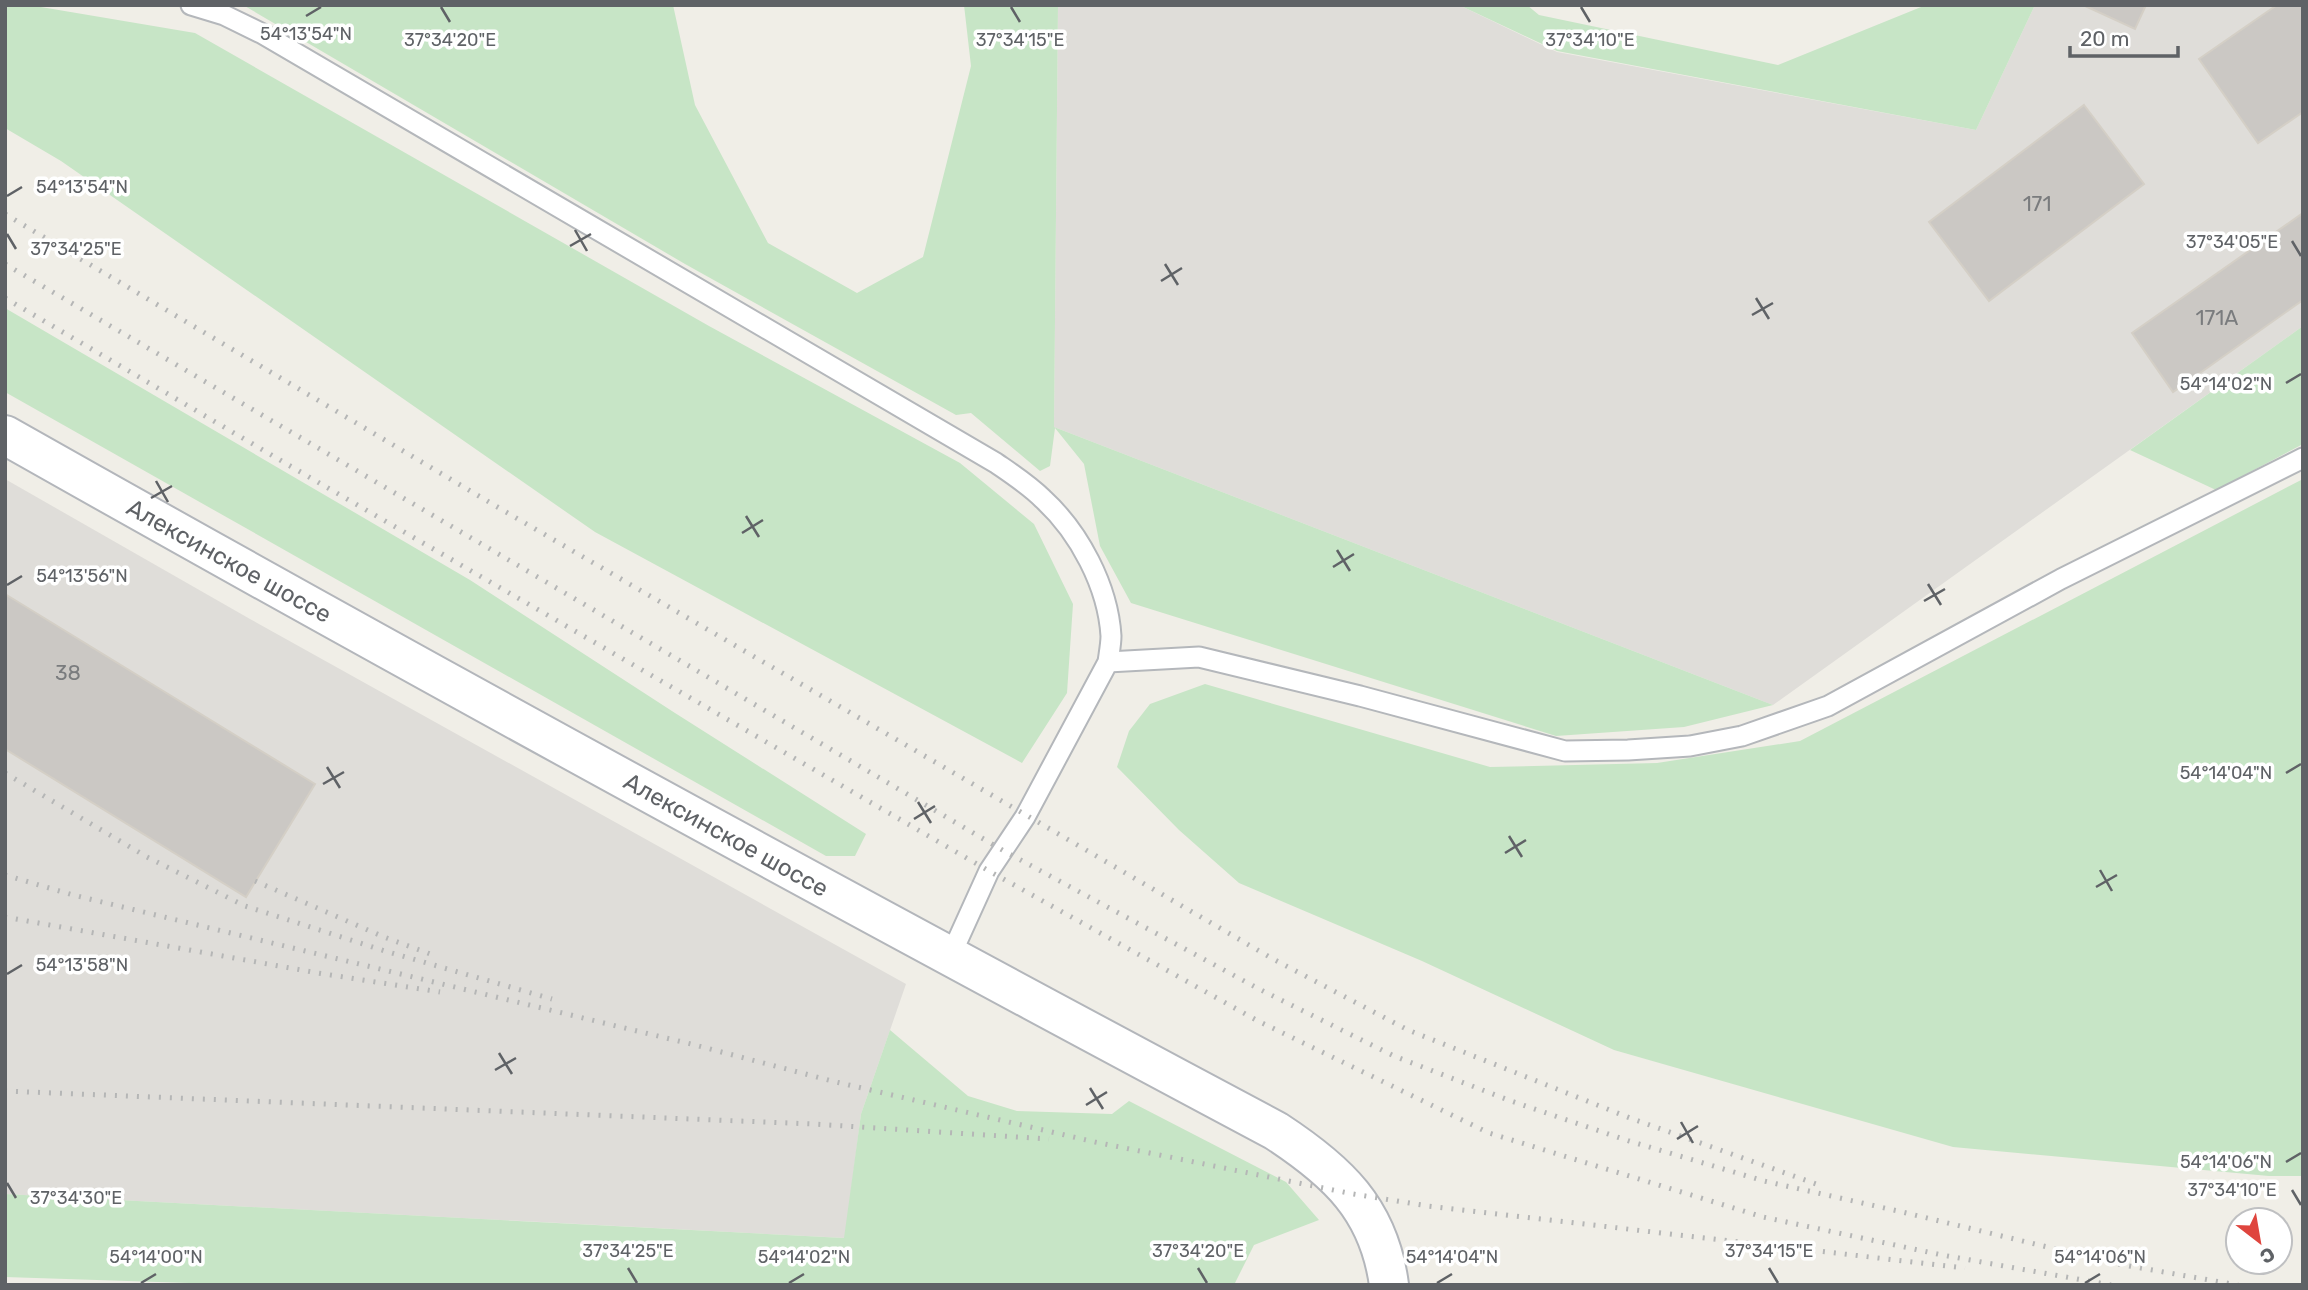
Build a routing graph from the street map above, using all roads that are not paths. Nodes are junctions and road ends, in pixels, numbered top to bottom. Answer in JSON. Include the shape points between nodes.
{"nodes":[{"id":1,"x":191,"y":5,"type":"edge"},
{"id":2,"x":5,"y":436,"type":"edge"},
{"id":3,"x":2303,"y":458,"type":"edge"},
{"id":4,"x":1108,"y":663,"type":"junction"},
{"id":5,"x":950,"y":957,"type":"junction"},
{"id":6,"x":1389,"y":1285,"type":"edge"}],
"edges":[{"from":1,"to":4,"type":"lane","via":[[263,34],[996,463],[1042,497],[1077,539],[1108,615]]},
{"from":2,"to":5,"type":"main road","name":"Алексинское шоссе"},
{"from":3,"to":4,"type":"lane","via":[[2062,579],[1828,706],[1742,736],[1690,746],[1565,751],[1199,657]]},
{"from":4,"to":5,"type":"lane","via":[[1025,817],[989,871]]},
{"from":5,"to":6,"type":"main road","name":"Алексинское шоссе","via":[[1276,1131],[1307,1152],[1340,1180],[1368,1216],[1380,1243]]}]}
